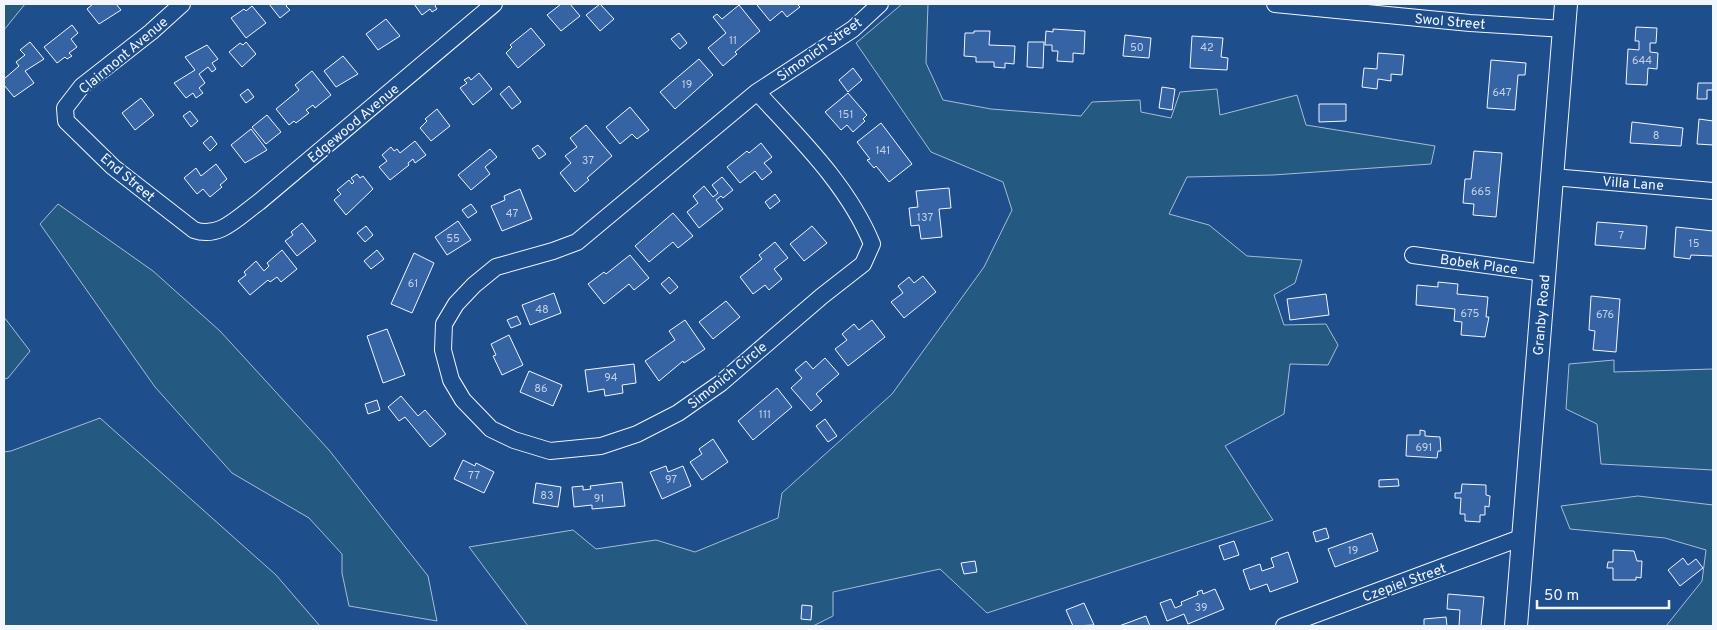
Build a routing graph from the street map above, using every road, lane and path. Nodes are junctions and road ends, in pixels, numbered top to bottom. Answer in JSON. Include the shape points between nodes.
{"nodes":[{"id":1,"x":182,"y":4,"type":"edge"},
{"id":2,"x":494,"y":4,"type":"edge"},
{"id":3,"x":880,"y":4,"type":"edge"},
{"id":4,"x":1275,"y":4,"type":"edge"},
{"id":5,"x":1566,"y":4,"type":"edge"},
{"id":6,"x":1565,"y":29,"type":"junction"},
{"id":7,"x":757,"y":92,"type":"junction"},
{"id":8,"x":65,"y":108,"type":"joint"},
{"id":9,"x":1552,"y":177,"type":"junction"},
{"id":10,"x":1713,"y":191,"type":"edge"},
{"id":11,"x":206,"y":234,"type":"joint"},
{"id":12,"x":1413,"y":255,"type":"dead end"},
{"id":13,"x":1544,"y":273,"type":"junction"},
{"id":14,"x":1523,"y":537,"type":"junction"},
{"id":15,"x":1284,"y":626,"type":"edge"},
{"id":16,"x":1516,"y":626,"type":"edge"}],
"edges":[{"from":1,"to":8,"type":"street","name":"Clairmont Avenue","via":[[82,86]]},
{"from":2,"to":11,"type":"street","name":"Edgewood Avenue","via":[[259,202],[219,231]]},
{"from":3,"to":7,"type":"street","name":"Simonich Street","via":[[853,29]]},
{"from":4,"to":6,"type":"street","name":"Swol Street"},
{"from":5,"to":6,"type":"main road","name":"Granby Road"},
{"from":6,"to":9,"type":"main road","name":"Granby Road"},
{"from":7,"to":7,"type":"street","name":"Simonich Circle","via":[[816,156],[860,218],[872,244],[863,264],[721,383],[678,413],[637,434],[601,446],[550,451],[491,429],[463,400],[451,380],[443,350],[444,324],[456,304],[496,267],[577,242]]},
{"from":8,"to":11,"type":"street","name":"End Street","via":[[66,121],[114,167],[194,230]]},
{"from":9,"to":10,"type":"street","name":"Villa Lane"},
{"from":9,"to":13,"type":"main road","name":"Granby Road"},
{"from":12,"to":13,"type":"street","name":"Bobek Place"},
{"from":13,"to":14,"type":"main road","name":"Granby Road"},
{"from":14,"to":15,"type":"street","name":"Czepiel Street"},
{"from":14,"to":16,"type":"main road","name":"Granby Road"}]}
